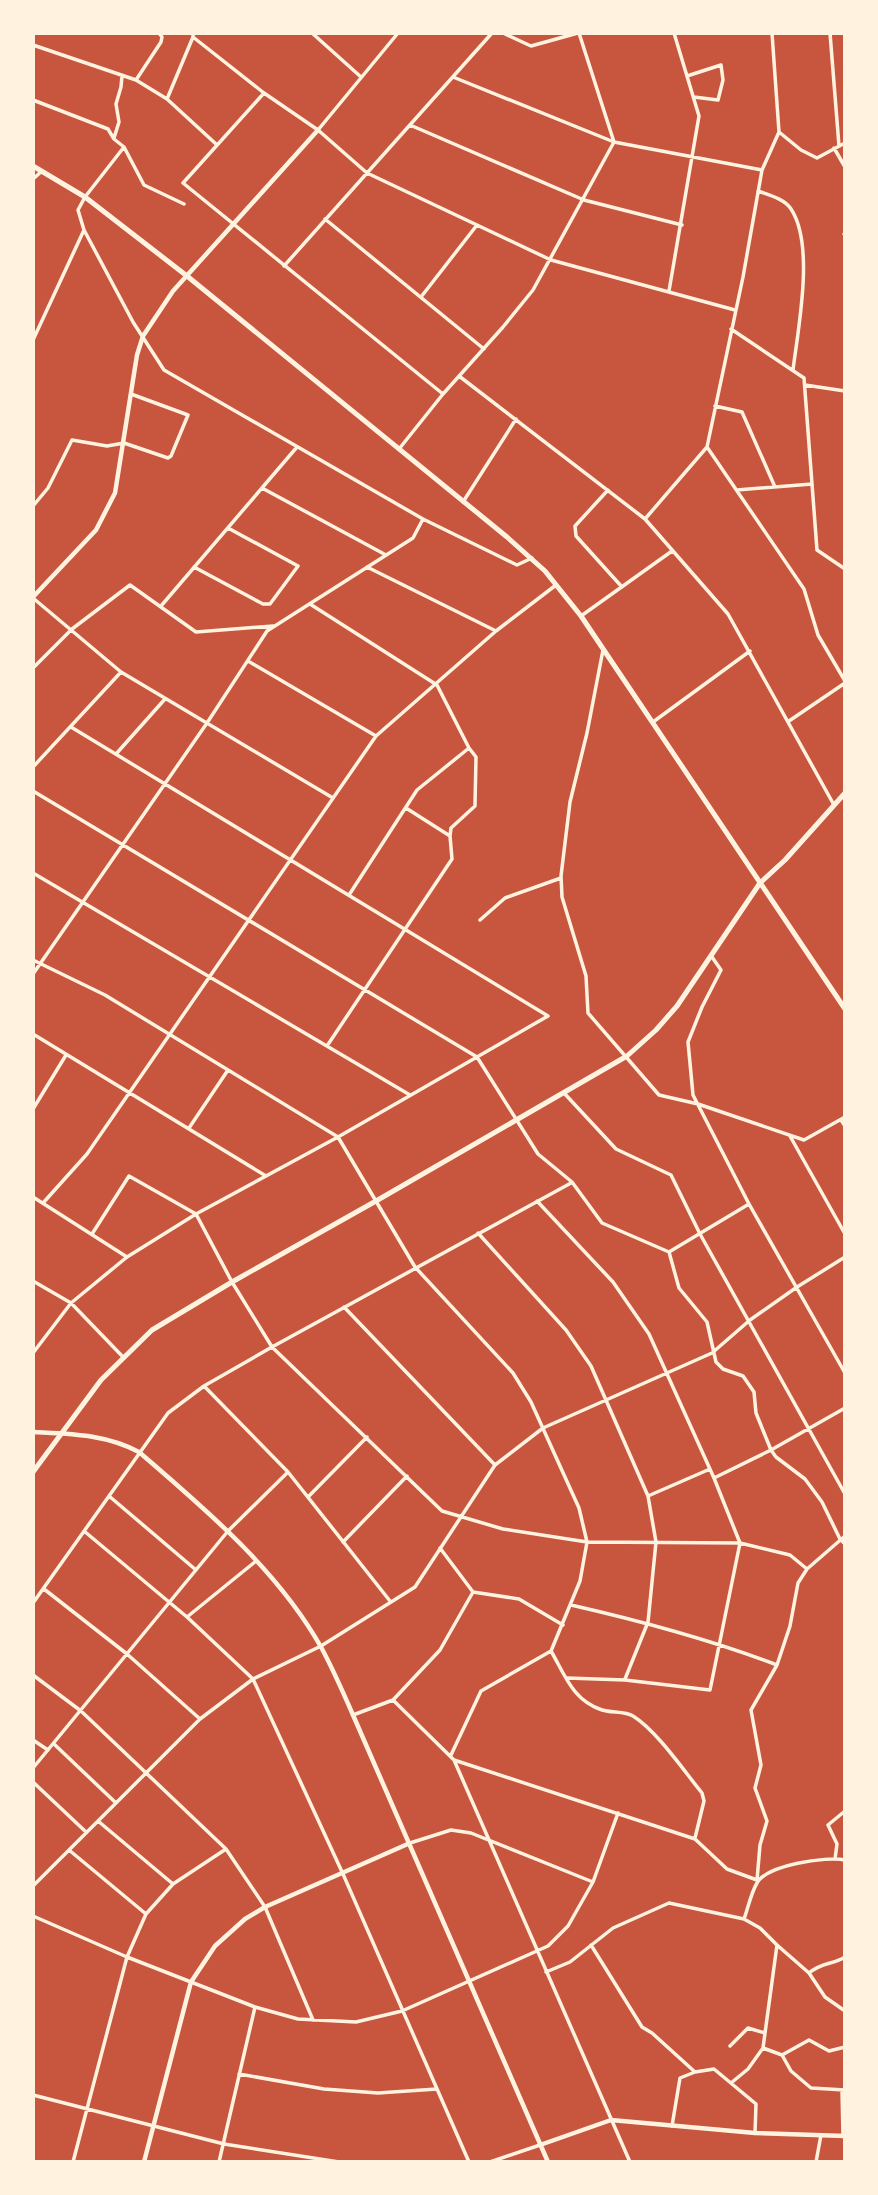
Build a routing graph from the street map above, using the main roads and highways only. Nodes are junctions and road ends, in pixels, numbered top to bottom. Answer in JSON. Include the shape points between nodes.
{"nodes":[{"id":1,"x":33,"y":166,"type":"edge"},
{"id":2,"x":845,"y":793,"type":"edge"},
{"id":3,"x":760,"y":883,"type":"junction"},
{"id":4,"x":845,"y":1009,"type":"edge"},
{"id":5,"x":33,"y":1472,"type":"edge"}],
"edges":[{"from":1,"to":3,"type":"main road","via":[[85,197],[187,276],[532,558],[581,616]]},
{"from":2,"to":3,"type":"main road"},
{"from":3,"to":4,"type":"main road"},
{"from":3,"to":5,"type":"main road","via":[[677,1006],[627,1056],[152,1330],[101,1380]]}]}
